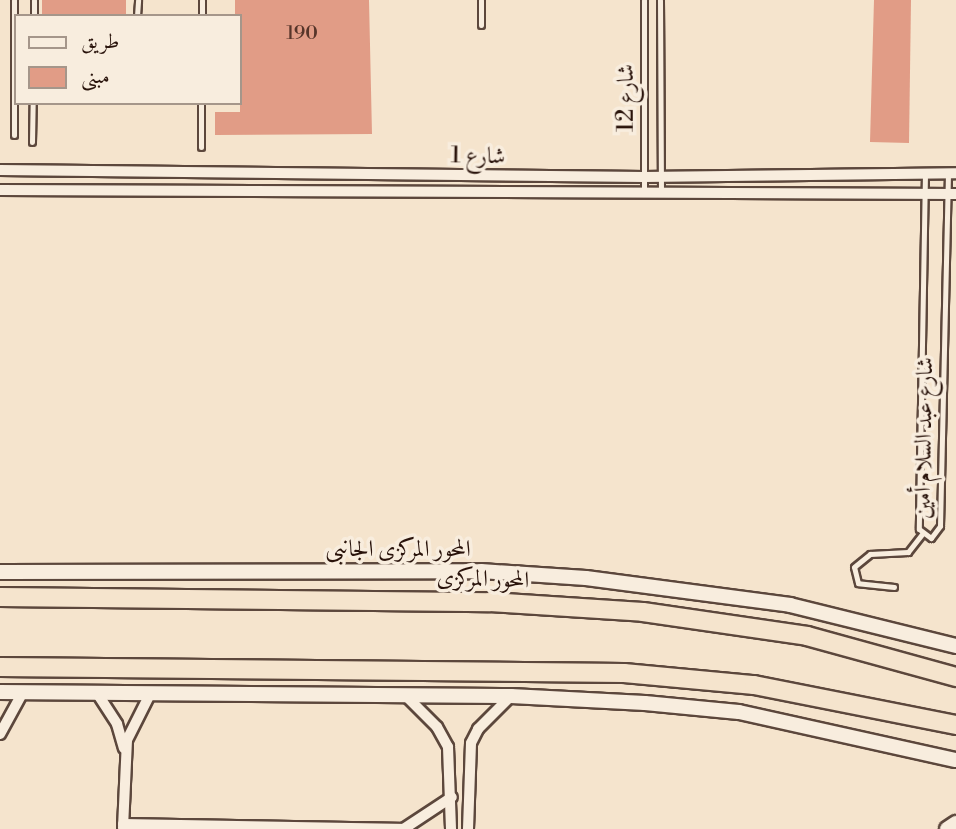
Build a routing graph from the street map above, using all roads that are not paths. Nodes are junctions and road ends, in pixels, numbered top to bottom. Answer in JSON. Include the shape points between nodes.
{"nodes":[{"id":1,"x":14,"y":0,"type":"edge"},
{"id":2,"x":481,"y":0,"type":"edge"},
{"id":3,"x":644,"y":0,"type":"edge"},
{"id":4,"x":660,"y":0,"type":"edge"},
{"id":5,"x":481,"y":24,"type":"dead end"},
{"id":6,"x":33,"y":105,"type":"edge"},
{"id":7,"x":201,"y":105,"type":"edge"},
{"id":8,"x":14,"y":135,"type":"dead end"},
{"id":9,"x":32,"y":142,"type":"dead end"},
{"id":10,"x":201,"y":147,"type":"dead end"},
{"id":11,"x":0,"y":170,"type":"edge"},
{"id":12,"x":926,"y":173,"type":"junction"},
{"id":13,"x":952,"y":173,"type":"edge"},
{"id":14,"x":661,"y":176,"type":"junction"},
{"id":15,"x":644,"y":177,"type":"junction"},
{"id":16,"x":0,"y":190,"type":"edge"},
{"id":17,"x":926,"y":194,"type":"junction"},
{"id":18,"x":952,"y":194,"type":"edge"},
{"id":19,"x":644,"y":196,"type":"junction"},
{"id":20,"x":661,"y":196,"type":"junction"},
{"id":21,"x":922,"y":534,"type":"junction"},
{"id":22,"x":0,"y":572,"type":"edge"},
{"id":23,"x":894,"y":587,"type":"dead end"},
{"id":24,"x":0,"y":597,"type":"edge"},
{"id":25,"x":956,"y":646,"type":"edge"},
{"id":26,"x":0,"y":667,"type":"edge"},
{"id":27,"x":956,"y":677,"type":"edge"},
{"id":28,"x":0,"y":692,"type":"edge"},
{"id":29,"x":23,"y":692,"type":"junction"},
{"id":30,"x":97,"y":693,"type":"junction"},
{"id":31,"x":150,"y":694,"type":"junction"},
{"id":32,"x":404,"y":695,"type":"junction"},
{"id":33,"x":511,"y":696,"type":"junction"},
{"id":34,"x":956,"y":725,"type":"edge"},
{"id":35,"x":0,"y":734,"type":"edge"},
{"id":36,"x":125,"y":756,"type":"junction"},
{"id":37,"x":956,"y":760,"type":"edge"},
{"id":38,"x":452,"y":797,"type":"junction"},
{"id":39,"x":956,"y":822,"type":"edge"},
{"id":40,"x":123,"y":827,"type":"edge"},
{"id":41,"x":333,"y":828,"type":"edge"},
{"id":42,"x":406,"y":828,"type":"edge"},
{"id":43,"x":452,"y":829,"type":"edge"},
{"id":44,"x":468,"y":829,"type":"edge"},
{"id":45,"x":947,"y":829,"type":"edge"}],
"edges":[{"from":1,"to":8,"type":"lane"},
{"from":2,"to":5,"type":"lane"},
{"from":3,"to":15,"type":"lane","name":"شارع 12"},
{"from":4,"to":14,"type":"lane","name":"شارع 12"},
{"from":6,"to":9,"type":"lane"},
{"from":7,"to":10,"type":"lane"},
{"from":11,"to":15,"type":"street","name":"شارع 1"},
{"from":12,"to":13,"type":"street","name":"شارع 1"},
{"from":12,"to":14,"type":"street","name":"شارع 1"},
{"from":12,"to":17,"type":"lane","name":"شارع عبد السلام أمين"},
{"from":13,"to":18,"type":"lane","name":"شارع عبد السلام أمين"},
{"from":14,"to":15,"type":"street","name":"شارع 1"},
{"from":14,"to":20,"type":"lane","name":"شارع 12"},
{"from":15,"to":19,"type":"lane","name":"شارع 12"},
{"from":16,"to":19,"type":"street","name":"شارع 1"},
{"from":17,"to":18,"type":"street","name":"شارع 1"},
{"from":17,"to":20,"type":"street","name":"شارع 1"},
{"from":17,"to":21,"type":"lane","name":"شارع عبد السلام أمين"},
{"from":18,"to":21,"type":"lane","name":"شارع عبد السلام أمين","via":[[940,526],[936,536]]},
{"from":19,"to":20,"type":"street","name":"شارع 1"},
{"from":21,"to":23,"type":"lane","via":[[908,552],[870,554],[854,567],[858,583]]},
{"from":22,"to":25,"type":"main road","name":"المحور المركزى الجانبى","via":[[481,571],[586,578],[790,605]]},
{"from":24,"to":27,"type":"highway","name":"المحور المركزى","via":[[490,603],[643,612],[807,636]]},
{"from":26,"to":34,"type":"highway","via":[[611,672],[754,685]]},
{"from":28,"to":29,"type":"main road"},
{"from":29,"to":30,"type":"main road"},
{"from":29,"to":35,"type":"street"},
{"from":30,"to":31,"type":"main road"},
{"from":30,"to":36,"type":"street","via":[[117,724]]},
{"from":31,"to":32,"type":"main road"},
{"from":31,"to":36,"type":"street","via":[[132,725]]},
{"from":32,"to":33,"type":"main road"},
{"from":32,"to":38,"type":"street","via":[[443,737],[450,758]]},
{"from":33,"to":37,"type":"main road","via":[[738,712]]},
{"from":33,"to":44,"type":"street","via":[[478,729],[471,743]]},
{"from":36,"to":40,"type":"street"},
{"from":38,"to":42,"type":"street"},
{"from":38,"to":43,"type":"street"},
{"from":39,"to":45,"type":"main road"},
{"from":40,"to":41,"type":"street"},
{"from":41,"to":42,"type":"street"}]}
